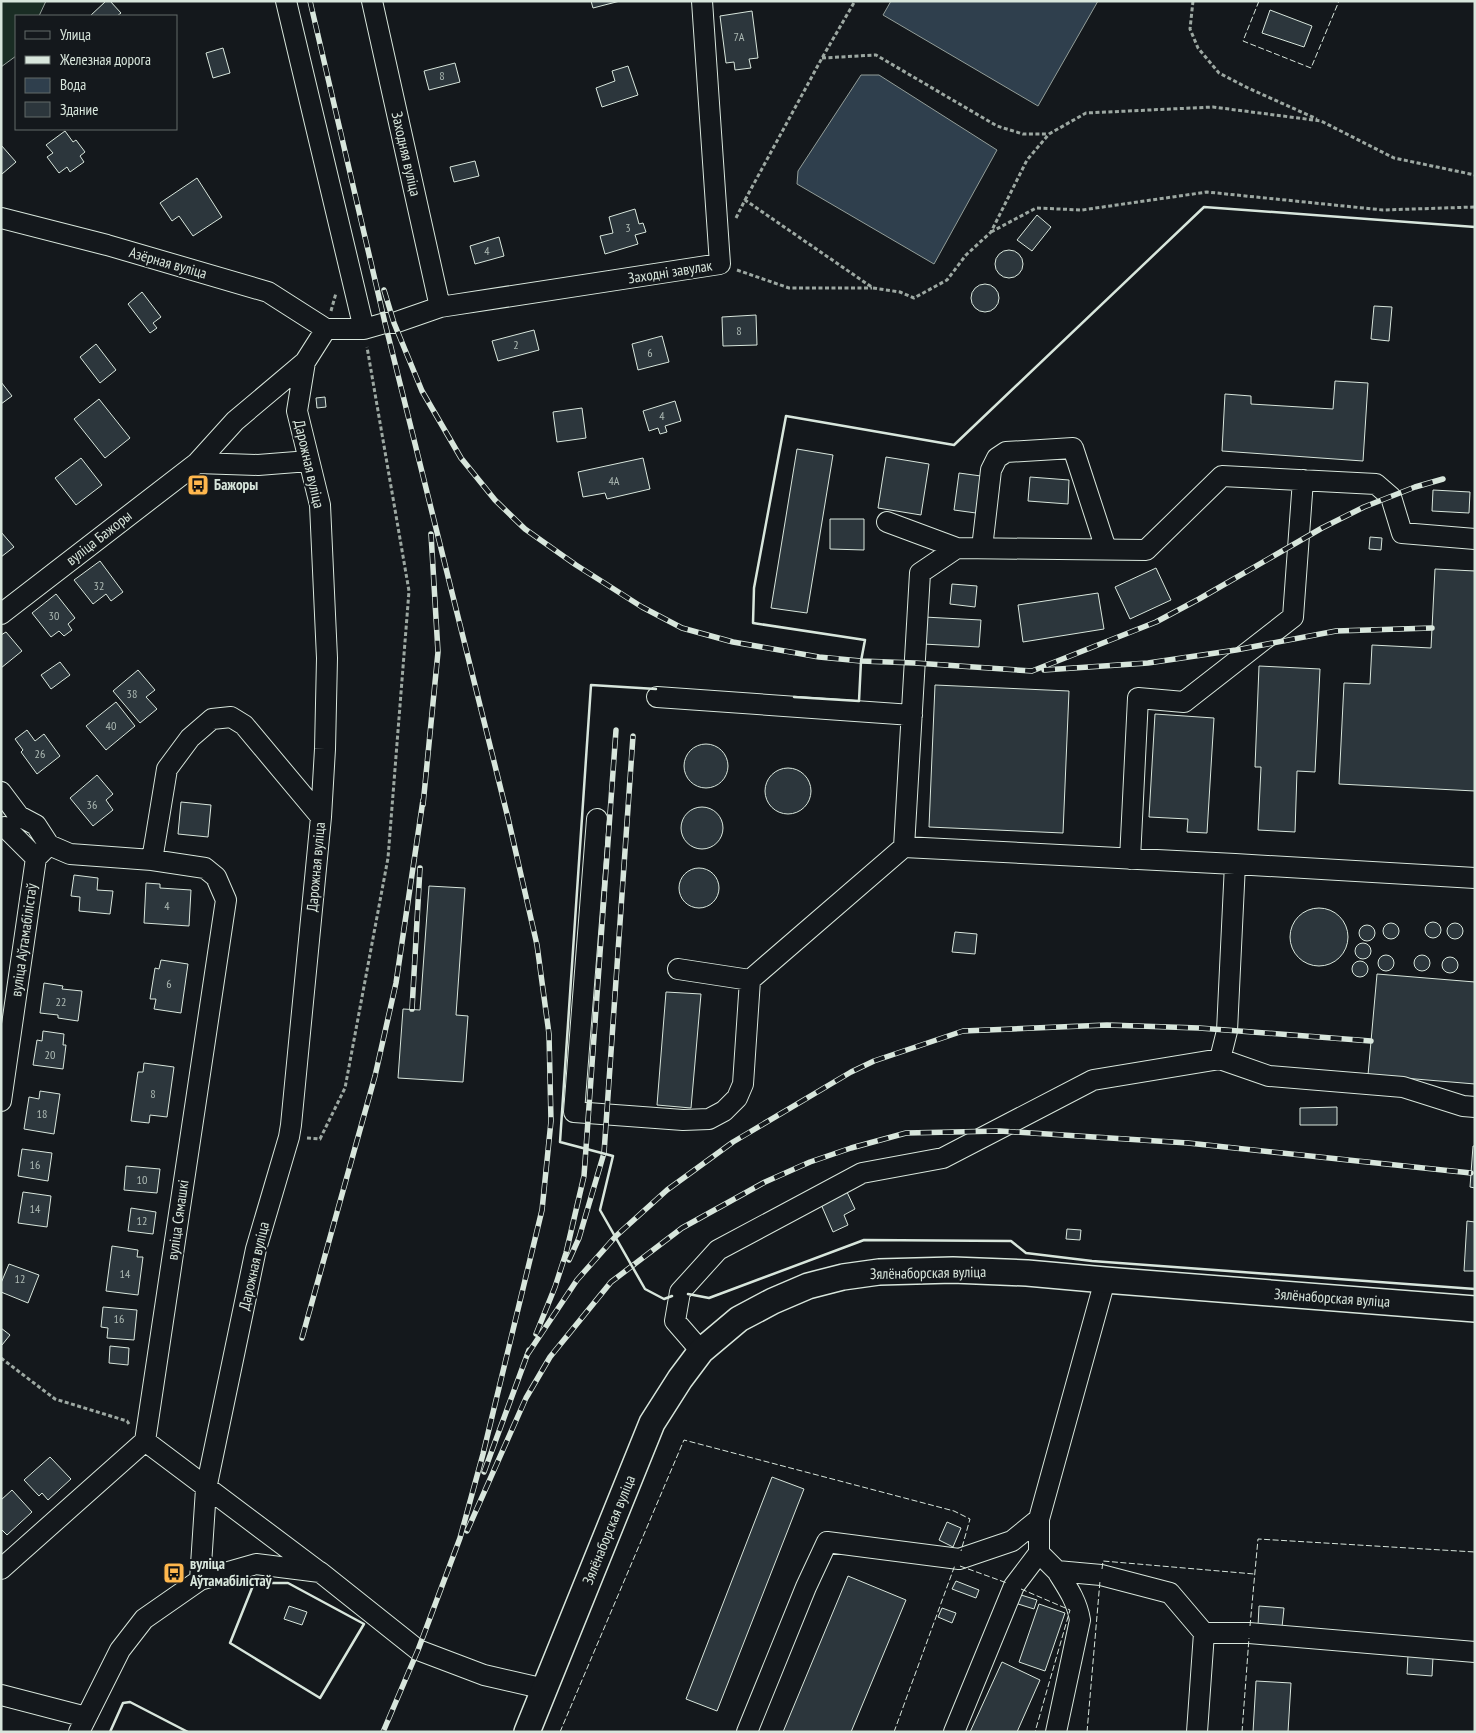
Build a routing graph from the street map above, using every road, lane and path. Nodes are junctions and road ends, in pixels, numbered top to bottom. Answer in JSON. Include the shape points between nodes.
{"nodes":[{"id":1,"x":286,"y":1,"type":"edge"},
{"id":2,"x":372,"y":1,"type":"edge"},
{"id":3,"x":702,"y":1,"type":"edge"},
{"id":4,"x":855,"y":1,"type":"edge"},
{"id":5,"x":1193,"y":1,"type":"edge"},
{"id":6,"x":822,"y":58,"type":"junction"},
{"id":7,"x":1321,"y":121,"type":"junction"},
{"id":8,"x":1049,"y":134,"type":"junction"},
{"id":9,"x":1475,"y":175,"type":"edge"},
{"id":10,"x":745,"y":200,"type":"junction"},
{"id":11,"x":1475,"y":208,"type":"edge"},
{"id":12,"x":1,"y":218,"type":"edge"},
{"id":13,"x":991,"y":232,"type":"junction"},
{"id":14,"x":719,"y":257,"type":"junction"},
{"id":15,"x":873,"y":288,"type":"junction"},
{"id":16,"x":440,"y":307,"type":"junction"},
{"id":17,"x":326,"y":329,"type":"junction"},
{"id":18,"x":364,"y":329,"type":"junction"},
{"id":19,"x":305,"y":362,"type":"junction"},
{"id":20,"x":309,"y":461,"type":"junction"},
{"id":21,"x":197,"y":463,"type":"junction"},
{"id":22,"x":1303,"y":480,"type":"junction"},
{"id":23,"x":888,"y":522,"type":"dead end"},
{"id":24,"x":1475,"y":538,"type":"edge"},
{"id":25,"x":957,"y":548,"type":"junction"},
{"id":26,"x":982,"y":548,"type":"junction"},
{"id":27,"x":1106,"y":550,"type":"junction"},
{"id":28,"x":1,"y":614,"type":"edge"},
{"id":29,"x":657,"y":697,"type":"dead end"},
{"id":30,"x":912,"y":715,"type":"junction"},
{"id":31,"x":1,"y":792,"type":"edge"},
{"id":32,"x":320,"y":817,"type":"junction"},
{"id":33,"x":597,"y":819,"type":"dead end"},
{"id":34,"x":8,"y":824,"type":"edge"},
{"id":35,"x":904,"y":848,"type":"junction"},
{"id":36,"x":42,"y":851,"type":"junction"},
{"id":37,"x":1130,"y":859,"type":"junction"},
{"id":38,"x":152,"y":860,"type":"junction"},
{"id":39,"x":1235,"y":864,"type":"junction"},
{"id":40,"x":1475,"y":878,"type":"edge"},
{"id":41,"x":678,"y":969,"type":"dead end"},
{"id":42,"x":750,"y":980,"type":"junction"},
{"id":43,"x":1220,"y":1059,"type":"junction"},
{"id":44,"x":1,"y":1101,"type":"edge"},
{"id":45,"x":1475,"y":1107,"type":"edge"},
{"id":46,"x":289,"y":1137,"type":"junction"},
{"id":47,"x":1105,"y":1280,"type":"junction"},
{"id":48,"x":1475,"y":1309,"type":"edge"},
{"id":49,"x":701,"y":1352,"type":"junction"},
{"id":50,"x":1,"y":1358,"type":"edge"},
{"id":51,"x":145,"y":1441,"type":"junction"},
{"id":52,"x":206,"y":1489,"type":"junction"},
{"id":53,"x":1039,"y":1519,"type":"junction"},
{"id":54,"x":1039,"y":1553,"type":"junction"},
{"id":55,"x":1,"y":1569,"type":"edge"},
{"id":56,"x":1056,"y":1571,"type":"junction"},
{"id":57,"x":320,"y":1572,"type":"junction"},
{"id":58,"x":200,"y":1580,"type":"junction"},
{"id":59,"x":1204,"y":1633,"type":"junction"},
{"id":60,"x":1475,"y":1652,"type":"edge"},
{"id":61,"x":545,"y":1689,"type":"junction"},
{"id":62,"x":1,"y":1695,"type":"edge"},
{"id":63,"x":82,"y":1724,"type":"edge"},
{"id":64,"x":69,"y":1732,"type":"edge"},
{"id":65,"x":527,"y":1732,"type":"edge"},
{"id":66,"x":747,"y":1732,"type":"edge"},
{"id":67,"x":954,"y":1732,"type":"edge"},
{"id":68,"x":1056,"y":1732,"type":"edge"},
{"id":69,"x":1197,"y":1732,"type":"edge"}],
"edges":[{"from":1,"to":18,"type":"street"},
{"from":2,"to":16,"type":"street","name":"Заходняя вуліца"},
{"from":3,"to":14,"type":"street","name":"Заходні завулак"},
{"from":4,"to":6,"type":"path"},
{"from":5,"to":7,"type":"path","via":[[1190,29],[1198,48],[1220,73]]},
{"from":6,"to":8,"type":"path","via":[[876,55],[997,126],[1023,134]]},
{"from":6,"to":10,"type":"path"},
{"from":7,"to":8,"type":"path","via":[[1213,107],[1086,113]]},
{"from":7,"to":9,"type":"path","via":[[1394,158]]},
{"from":8,"to":13,"type":"path","via":[[1027,160]]},
{"from":10,"to":14,"type":"path"},
{"from":10,"to":15,"type":"path"},
{"from":11,"to":13,"type":"path","via":[[1383,210],[1207,192],[1082,210],[1036,208]]},
{"from":12,"to":17,"type":"street","name":"Азёрная вуліца","via":[[107,244],[268,292]]},
{"from":13,"to":15,"type":"path","via":[[966,255],[948,280],[914,298],[900,292]]},
{"from":14,"to":15,"type":"path","via":[[789,288]]},
{"from":14,"to":16,"type":"street","name":"Заходні завулак"},
{"from":16,"to":18,"type":"street","name":"Заходні завулак","via":[[394,323]]},
{"from":17,"to":18,"type":"street"},
{"from":17,"to":19,"type":"street","name":"Дарожная вуліца"},
{"from":18,"to":46,"type":"path","via":[[409,591],[388,858],[345,1088],[320,1138]]},
{"from":19,"to":20,"type":"street","name":"Дарожная вуліца","via":[[297,411]]},
{"from":19,"to":21,"type":"street","name":"вуліца Бажоры","via":[[235,421]]},
{"from":20,"to":21,"type":"street","via":[[258,465]]},
{"from":20,"to":32,"type":"street","name":"Дарожная вуліца","via":[[320,506],[327,658]]},
{"from":21,"to":28,"type":"street","name":"вуліца Бажоры"},
{"from":22,"to":24,"type":"street","via":[[1376,484],[1391,497],[1402,533]]},
{"from":22,"to":27,"type":"street","via":[[1222,476],[1146,550]]},
{"from":22,"to":37,"type":"street","via":[[1293,618],[1184,702],[1138,698]]},
{"from":23,"to":25,"type":"street"},
{"from":25,"to":26,"type":"street"},
{"from":25,"to":30,"type":"street","via":[[920,573]]},
{"from":26,"to":27,"type":"street"},
{"from":26,"to":27,"type":"street","via":[[991,470],[997,458],[1006,452],[1073,448]]},
{"from":29,"to":30,"type":"street"},
{"from":30,"to":35,"type":"street"},
{"from":31,"to":34,"type":"street"},
{"from":32,"to":38,"type":"street","via":[[244,725],[231,717],[212,719],[190,738],[167,769]]},
{"from":32,"to":46,"type":"street","name":"Дарожная вуліца"},
{"from":33,"to":42,"type":"street","via":[[574,1112],[683,1120],[709,1119],[724,1111],[737,1098],[742,1084]]},
{"from":34,"to":36,"type":"street"},
{"from":35,"to":37,"type":"street"},
{"from":35,"to":42,"type":"street"},
{"from":36,"to":38,"type":"street","name":"вуліца Сямашкі"},
{"from":36,"to":44,"type":"street","name":"вуліца Аўтамабілістаў"},
{"from":37,"to":39,"type":"street"},
{"from":38,"to":51,"type":"street","name":"вуліца Сямашкі","via":[[205,868],[216,877],[226,900]]},
{"from":39,"to":40,"type":"street"},
{"from":39,"to":43,"type":"street","via":[[1227,1031]]},
{"from":41,"to":42,"type":"street"},
{"from":43,"to":45,"type":"street","via":[[1269,1076],[1403,1087]]},
{"from":43,"to":49,"type":"street","via":[[1093,1080],[943,1158],[862,1173],[718,1250],[680,1292],[675,1322]]},
{"from":46,"to":52,"type":"street","name":"Дарожная вуліца","via":[[256,1249]]},
{"from":47,"to":48,"type":"main road","name":"Зялёнаборская вуліца"},
{"from":47,"to":49,"type":"main road","name":"Зялёнаборская вуліца","via":[[1027,1272],[953,1270],[879,1272],[843,1277],[808,1286],[773,1301],[739,1319]]},
{"from":47,"to":53,"type":"street"},
{"from":49,"to":61,"type":"main road","name":"Зялёнаборская вуліца","via":[[652,1423]]},
{"from":50,"to":51,"type":"path","via":[[55,1399],[127,1420]]},
{"from":51,"to":52,"type":"street"},
{"from":51,"to":55,"type":"street"},
{"from":52,"to":57,"type":"street"},
{"from":52,"to":58,"type":"street","name":"Дарожная вуліца"},
{"from":53,"to":54,"type":"street"},
{"from":53,"to":66,"type":"street","via":[[1012,1541],[959,1559],[827,1542]]},
{"from":54,"to":56,"type":"street"},
{"from":54,"to":67,"type":"street","via":[[1014,1586]]},
{"from":56,"to":59,"type":"street","via":[[1101,1575],[1170,1593]]},
{"from":56,"to":68,"type":"street","via":[[1076,1603],[1080,1620]]},
{"from":57,"to":58,"type":"street","via":[[256,1564]]},
{"from":57,"to":61,"type":"street","via":[[418,1650],[484,1675]]},
{"from":58,"to":63,"type":"street","via":[[144,1619],[120,1650]]},
{"from":59,"to":60,"type":"street","via":[[1249,1633]]},
{"from":59,"to":69,"type":"street"},
{"from":61,"to":65,"type":"main road","name":"Зялёнаборская вуліца"},
{"from":62,"to":63,"type":"street"},
{"from":63,"to":64,"type":"street"}]}
